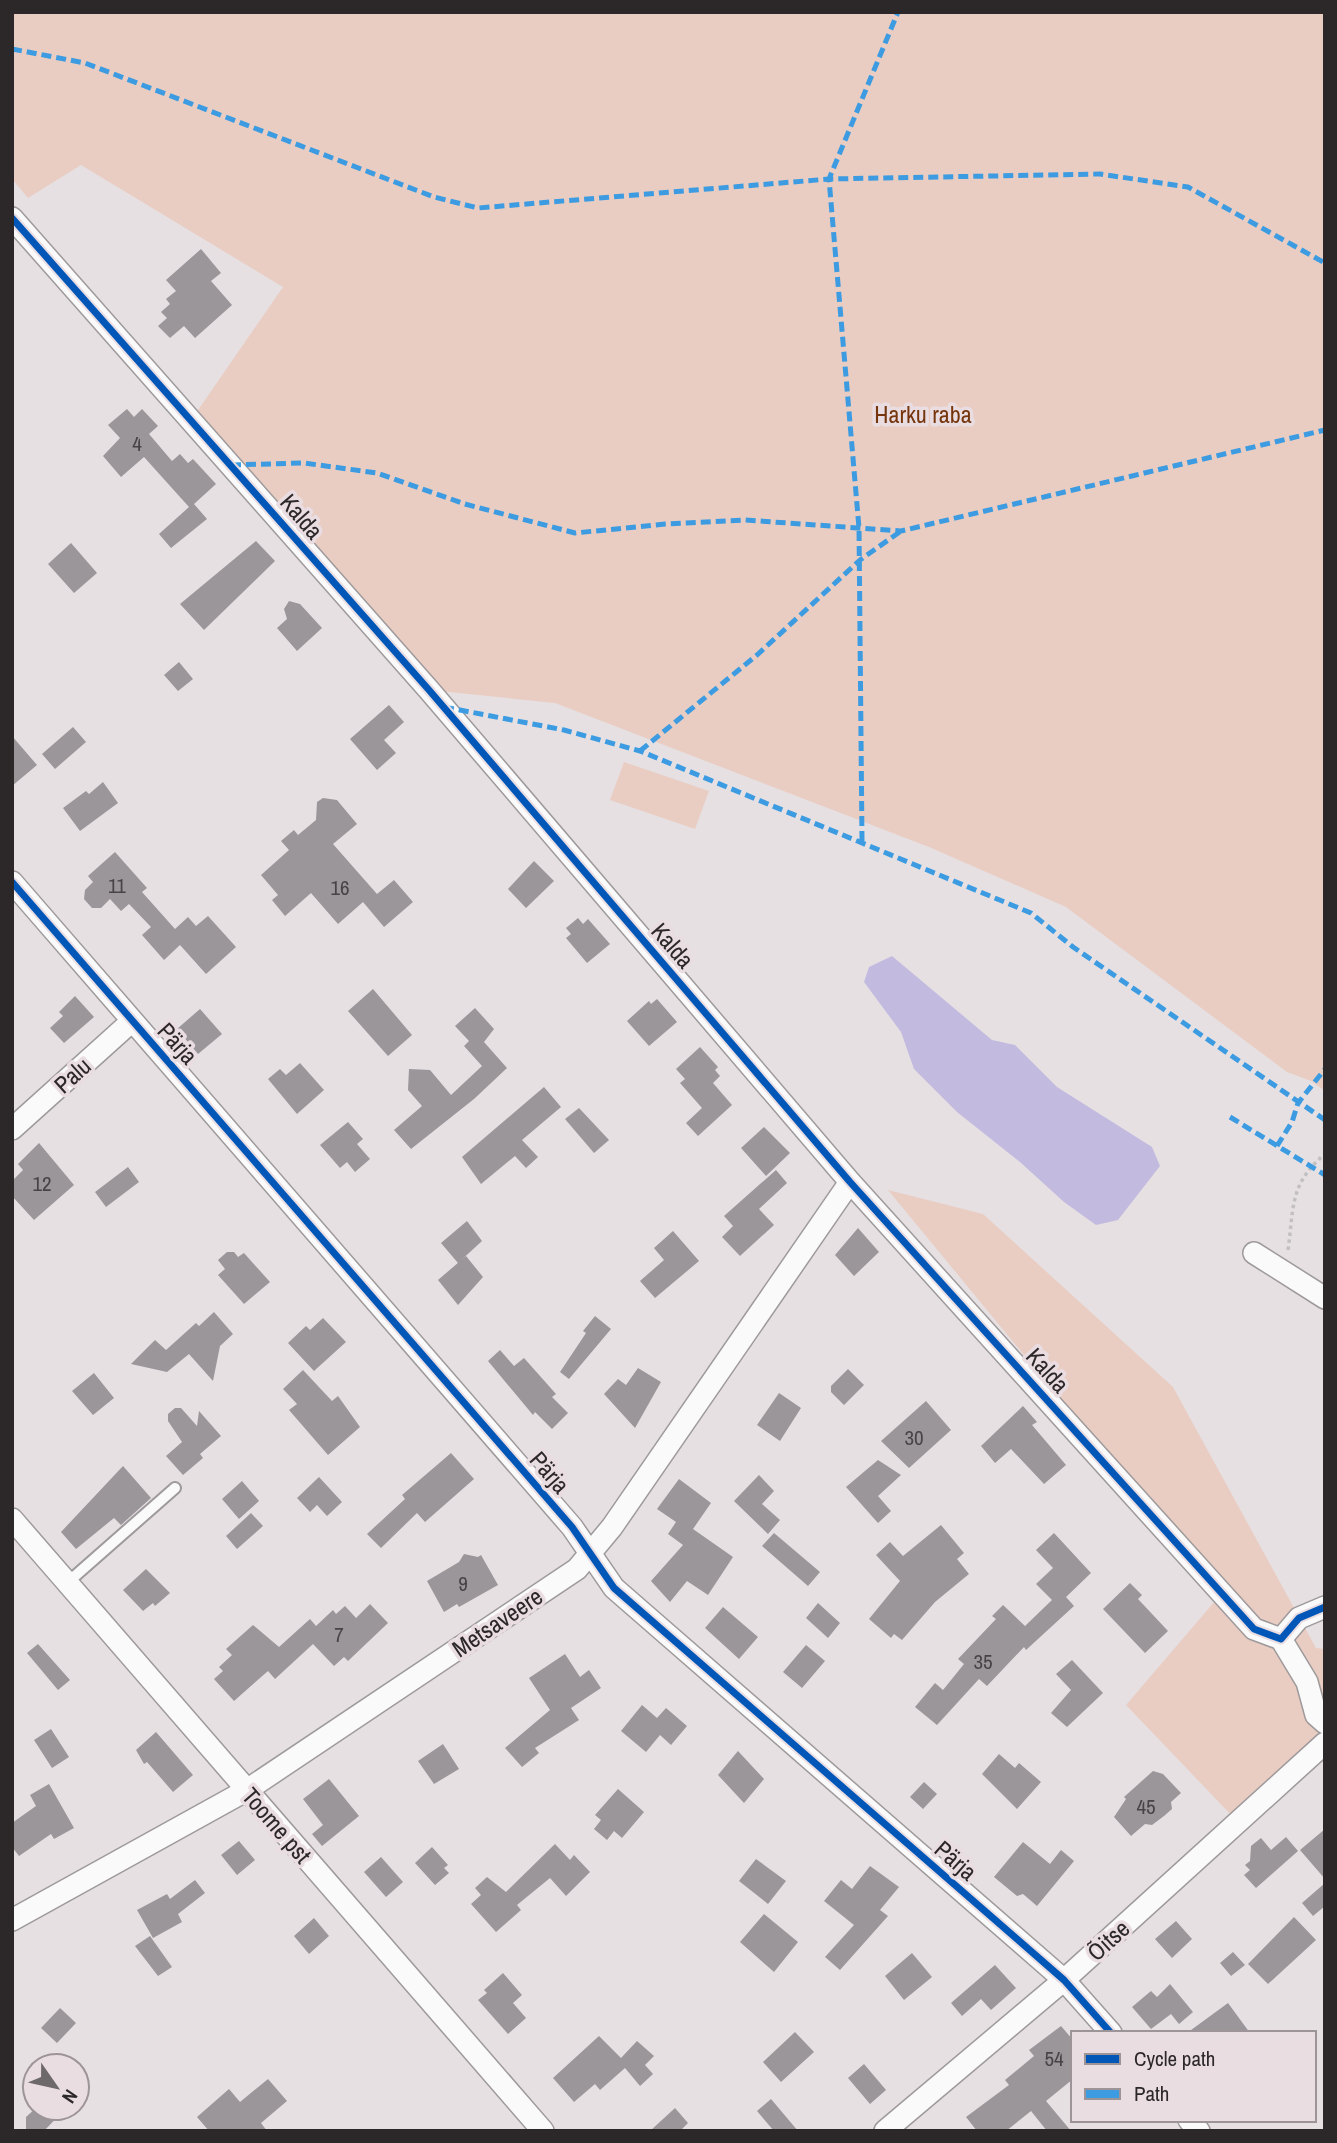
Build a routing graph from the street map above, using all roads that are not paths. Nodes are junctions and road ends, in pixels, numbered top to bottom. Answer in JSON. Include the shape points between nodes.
{"nodes":[{"id":1,"x":12,"y":218,"type":"edge"},
{"id":2,"x":12,"y":882,"type":"edge"},
{"id":3,"x":132,"y":1021,"type":"junction"},
{"id":4,"x":12,"y":1129,"type":"edge"},
{"id":5,"x":850,"y":1182,"type":"junction"},
{"id":6,"x":1254,"y":1253,"type":"dead end"},
{"id":7,"x":1325,"y":1298,"type":"edge"},
{"id":8,"x":175,"y":1488,"type":"dead end"},
{"id":9,"x":12,"y":1519,"type":"edge"},
{"id":10,"x":590,"y":1555,"type":"junction"},
{"id":11,"x":67,"y":1583,"type":"junction"},
{"id":12,"x":1325,"y":1607,"type":"edge"},
{"id":13,"x":1281,"y":1639,"type":"junction"},
{"id":14,"x":1325,"y":1723,"type":"edge"},
{"id":15,"x":1325,"y":1743,"type":"edge"},
{"id":16,"x":247,"y":1790,"type":"junction"},
{"id":17,"x":12,"y":1920,"type":"edge"},
{"id":18,"x":1064,"y":1980,"type":"junction"},
{"id":19,"x":1109,"y":2031,"type":"edge"},
{"id":20,"x":543,"y":2131,"type":"edge"},
{"id":21,"x":885,"y":2131,"type":"edge"}],
"edges":[{"from":1,"to":5,"type":"street","name":"Kalda","via":[[429,690]]},
{"from":2,"to":3,"type":"street","name":"Pärja"},
{"from":3,"to":4,"type":"street","name":"Palu"},
{"from":3,"to":10,"type":"street","name":"Pärja","via":[[572,1527]]},
{"from":5,"to":10,"type":"street","name":"Metsaveere"},
{"from":5,"to":13,"type":"street","name":"Kalda","via":[[1254,1629]]},
{"from":6,"to":7,"type":"street"},
{"from":8,"to":11,"type":"lane"},
{"from":9,"to":11,"type":"street","name":"Toome pst"},
{"from":10,"to":16,"type":"street","name":"Metsaveere","via":[[577,1569]]},
{"from":10,"to":18,"type":"street","name":"Pärja","via":[[614,1588]]},
{"from":11,"to":16,"type":"street","name":"Toome pst"},
{"from":12,"to":13,"type":"street","via":[[1299,1618]]},
{"from":13,"to":14,"type":"street","via":[[1307,1682],[1316,1715]]},
{"from":15,"to":18,"type":"street","name":"Õitse"},
{"from":16,"to":17,"type":"street","name":"Metsaveere"},
{"from":16,"to":20,"type":"street","name":"Toome pst"},
{"from":18,"to":19,"type":"street","name":"Pärja"},
{"from":18,"to":21,"type":"street","name":"Õitse"}]}
